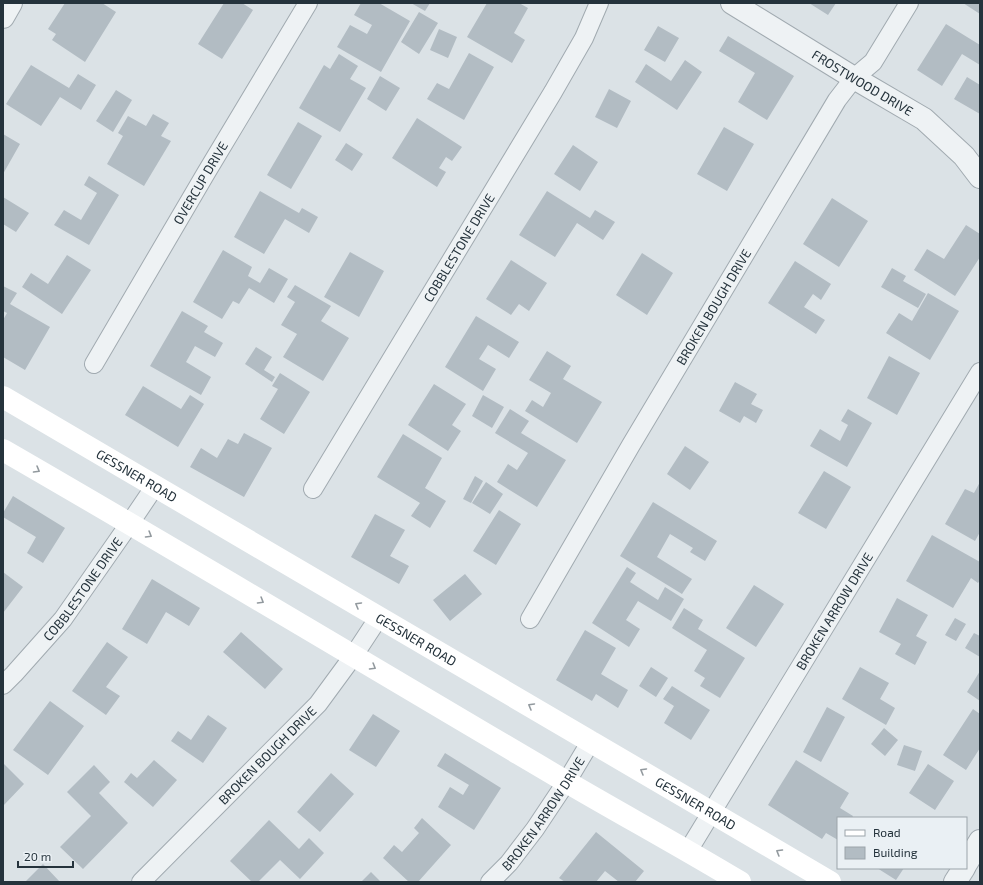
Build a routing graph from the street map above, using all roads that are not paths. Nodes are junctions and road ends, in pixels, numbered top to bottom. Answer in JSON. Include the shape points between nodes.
{"nodes":[{"id":1,"x":11,"y":3,"type":"edge"},
{"id":2,"x":308,"y":3,"type":"edge"},
{"id":3,"x":599,"y":3,"type":"edge"},
{"id":4,"x":732,"y":3,"type":"edge"},
{"id":5,"x":909,"y":3,"type":"edge"},
{"id":6,"x":3,"y":18,"type":"edge"},
{"id":7,"x":854,"y":78,"type":"junction"},
{"id":8,"x":980,"y":177,"type":"edge"},
{"id":9,"x":94,"y":364,"type":"dead end"},
{"id":10,"x":980,"y":372,"type":"edge"},
{"id":11,"x":3,"y":397,"type":"edge"},
{"id":12,"x":3,"y":450,"type":"edge"},
{"id":13,"x":155,"y":486,"type":"junction"},
{"id":14,"x":313,"y":489,"type":"dead end"},
{"id":15,"x":130,"y":523,"type":"junction"},
{"id":16,"x":379,"y":617,"type":"junction"},
{"id":17,"x":530,"y":619,"type":"dead end"},
{"id":18,"x":354,"y":655,"type":"junction"},
{"id":19,"x":3,"y":685,"type":"edge"},
{"id":20,"x":591,"y":741,"type":"junction"},
{"id":21,"x":566,"y":782,"type":"junction"},
{"id":22,"x":712,"y":812,"type":"junction"},
{"id":23,"x":980,"y":841,"type":"edge"},
{"id":24,"x":688,"y":851,"type":"junction"},
{"id":25,"x":967,"y":862,"type":"edge"},
{"id":26,"x":963,"y":869,"type":"edge"},
{"id":27,"x":816,"y":879,"type":"edge"},
{"id":28,"x":141,"y":882,"type":"edge"},
{"id":29,"x":490,"y":882,"type":"edge"},
{"id":30,"x":740,"y":882,"type":"edge"},
{"id":31,"x":955,"y":882,"type":"edge"}],
"edges":[{"from":1,"to":6,"type":"street"},
{"from":2,"to":9,"type":"street","name":"OVERCUP DRIVE"},
{"from":3,"to":14,"type":"street","name":"COBBLESTONE DRIVE","via":[[584,38],[553,92]]},
{"from":4,"to":7,"type":"street","name":"FROSTWOOD DRIVE"},
{"from":5,"to":7,"type":"street","name":"BROKEN BOUGH DRIVE","via":[[873,62]]},
{"from":7,"to":8,"type":"street","name":"FROSTWOOD DRIVE","via":[[924,120],[964,156]]},
{"from":7,"to":17,"type":"street","name":"BROKEN BOUGH DRIVE","via":[[837,100]]},
{"from":10,"to":22,"type":"street","name":"BROKEN ARROW DRIVE"},
{"from":11,"to":13,"type":"main road","name":"GESSNER ROAD"},
{"from":12,"to":15,"type":"main road","one_way":true},
{"from":13,"to":15,"type":"street","name":"COBBLESTONE DRIVE"},
{"from":16,"to":13,"type":"main road","name":"GESSNER ROAD","one_way":true},
{"from":15,"to":18,"type":"main road","one_way":true},
{"from":15,"to":19,"type":"street","name":"COBBLESTONE DRIVE","via":[[63,619]]},
{"from":16,"to":18,"type":"street","name":"BROKEN BOUGH DRIVE"},
{"from":20,"to":16,"type":"main road","name":"GESSNER ROAD","one_way":true},
{"from":18,"to":21,"type":"main road","one_way":true},
{"from":18,"to":28,"type":"street","name":"BROKEN BOUGH DRIVE","via":[[318,704]]},
{"from":20,"to":21,"type":"street","name":"BROKEN ARROW DRIVE"},
{"from":22,"to":20,"type":"main road","name":"GESSNER ROAD","one_way":true},
{"from":21,"to":24,"type":"main road"},
{"from":21,"to":29,"type":"street","name":"BROKEN ARROW DRIVE","via":[[509,863]]},
{"from":22,"to":24,"type":"street","name":"BROKEN ARROW DRIVE"},
{"from":27,"to":22,"type":"main road","name":"GESSNER ROAD","one_way":true},
{"from":23,"to":25,"type":"street"},
{"from":24,"to":30,"type":"main road"},
{"from":26,"to":31,"type":"street"}]}
